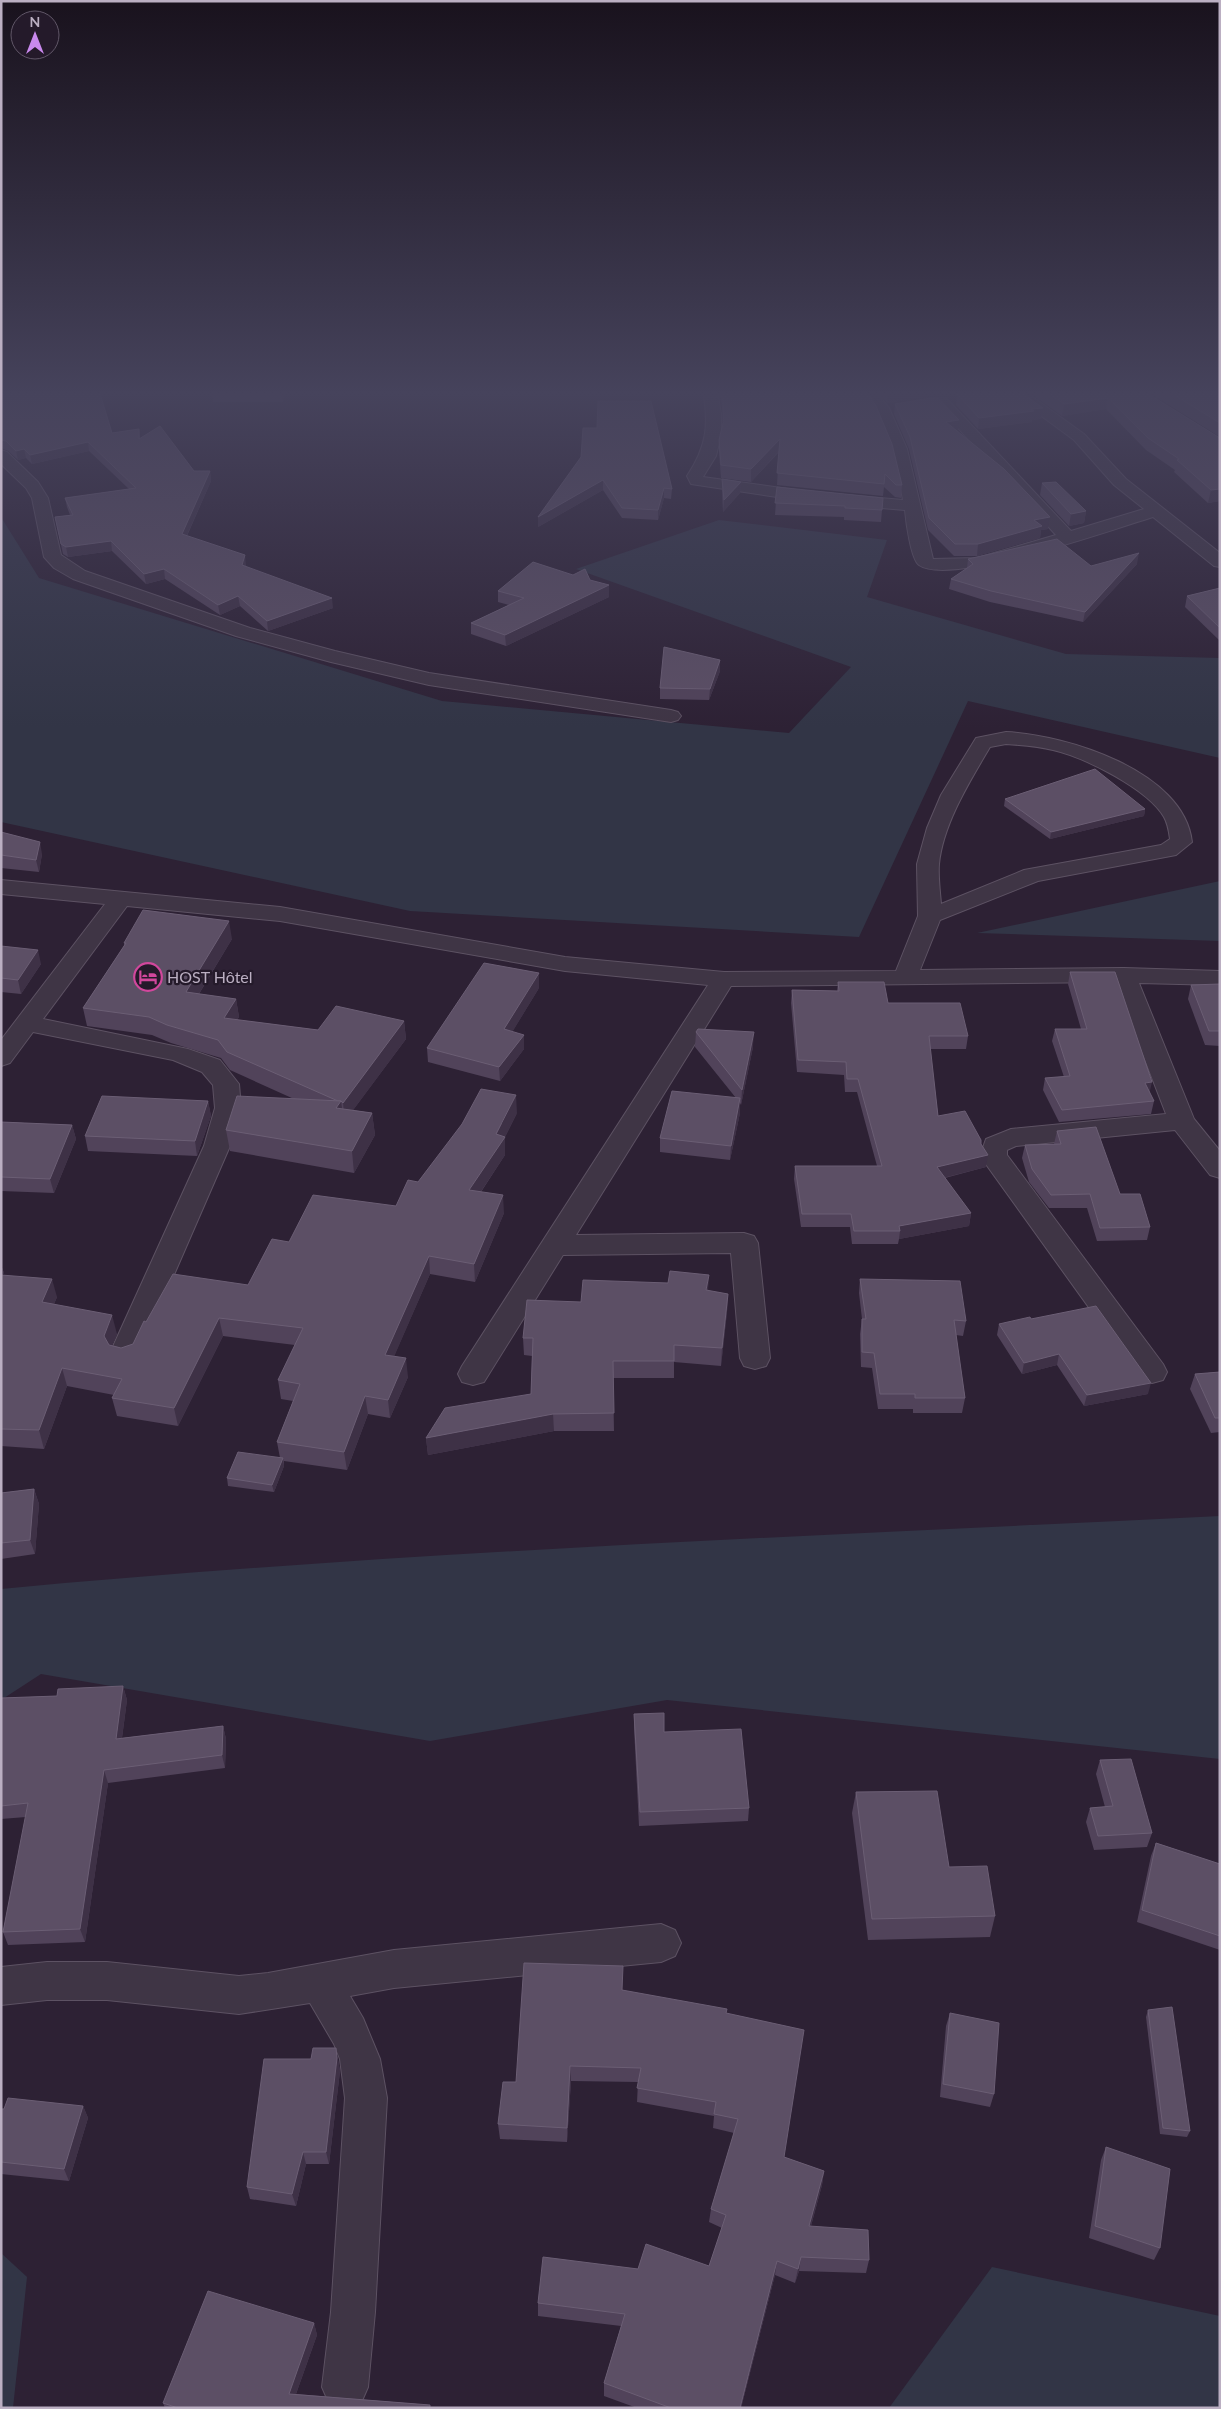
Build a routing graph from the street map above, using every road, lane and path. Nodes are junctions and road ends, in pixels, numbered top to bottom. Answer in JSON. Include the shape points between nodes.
{"nodes":[{"id":1,"x":41,"y":502,"type":"edge"},
{"id":2,"x":871,"y":502,"type":"edge"},
{"id":3,"x":910,"y":502,"type":"edge"},
{"id":4,"x":1035,"y":502,"type":"edge"},
{"id":5,"x":1145,"y":502,"type":"edge"},
{"id":6,"x":911,"y":506,"type":"junction"},
{"id":7,"x":1155,"y":511,"type":"junction"},
{"id":8,"x":1067,"y":537,"type":"junction"},
{"id":9,"x":1220,"y":562,"type":"edge"},
{"id":10,"x":671,"y":716,"type":"dead end"},
{"id":11,"x":1,"y":887,"type":"edge"},
{"id":12,"x":121,"y":898,"type":"junction"},
{"id":13,"x":930,"y":916,"type":"junction"},
{"id":14,"x":1124,"y":975,"type":"junction"},
{"id":15,"x":904,"y":977,"type":"junction"},
{"id":16,"x":1220,"y":978,"type":"edge"},
{"id":17,"x":724,"y":979,"type":"junction"},
{"id":18,"x":27,"y":1023,"type":"junction"},
{"id":19,"x":1,"y":1058,"type":"edge"},
{"id":20,"x":1182,"y":1121,"type":"junction"},
{"id":21,"x":1220,"y":1169,"type":"edge"},
{"id":22,"x":556,"y":1245,"type":"junction"},
{"id":23,"x":125,"y":1353,"type":"edge"},
{"id":24,"x":755,"y":1358,"type":"dead end"},
{"id":25,"x":1152,"y":1372,"type":"dead end"},
{"id":26,"x":473,"y":1374,"type":"dead end"},
{"id":27,"x":661,"y":1943,"type":"dead end"},
{"id":28,"x":320,"y":1983,"type":"junction"},
{"id":29,"x":1,"y":1986,"type":"edge"},
{"id":30,"x":345,"y":2387,"type":"dead end"}],
"edges":[{"from":1,"to":10,"type":"street","via":[[53,557],[60,564],[79,574],[243,632],[429,679]]},
{"from":2,"to":6,"type":"street"},
{"from":3,"to":6,"type":"street"},
{"from":4,"to":8,"type":"street"},
{"from":5,"to":7,"type":"street"},
{"from":6,"to":8,"type":"street","via":[[924,561],[930,564],[977,563]]},
{"from":7,"to":8,"type":"street"},
{"from":7,"to":9,"type":"street"},
{"from":11,"to":12,"type":"street"},
{"from":12,"to":17,"type":"street","via":[[334,922],[564,964]]},
{"from":12,"to":18,"type":"street"},
{"from":13,"to":13,"type":"street","via":[[1032,875],[1168,850],[1181,842],[1179,826],[1171,811],[1144,787],[1093,756],[1042,739],[998,738],[983,742],[952,794],[938,828],[928,864]]},
{"from":13,"to":15,"type":"street"},
{"from":14,"to":15,"type":"street"},
{"from":14,"to":16,"type":"street"},
{"from":14,"to":20,"type":"street"},
{"from":15,"to":17,"type":"street"},
{"from":17,"to":22,"type":"street"},
{"from":18,"to":19,"type":"street"},
{"from":18,"to":23,"type":"street","via":[[179,1054],[211,1066],[226,1084],[228,1108],[217,1146]]},
{"from":20,"to":21,"type":"street"},
{"from":20,"to":25,"type":"street","via":[[1011,1138],[995,1145],[993,1156]]},
{"from":22,"to":24,"type":"street","via":[[744,1243]]},
{"from":22,"to":26,"type":"street"},
{"from":27,"to":28,"type":"street","via":[[394,1969]]},
{"from":28,"to":29,"type":"street","via":[[238,1995],[107,1981],[47,1981]]},
{"from":28,"to":30,"type":"street","via":[[350,2032],[360,2059],[366,2098],[354,2312]]}]}
